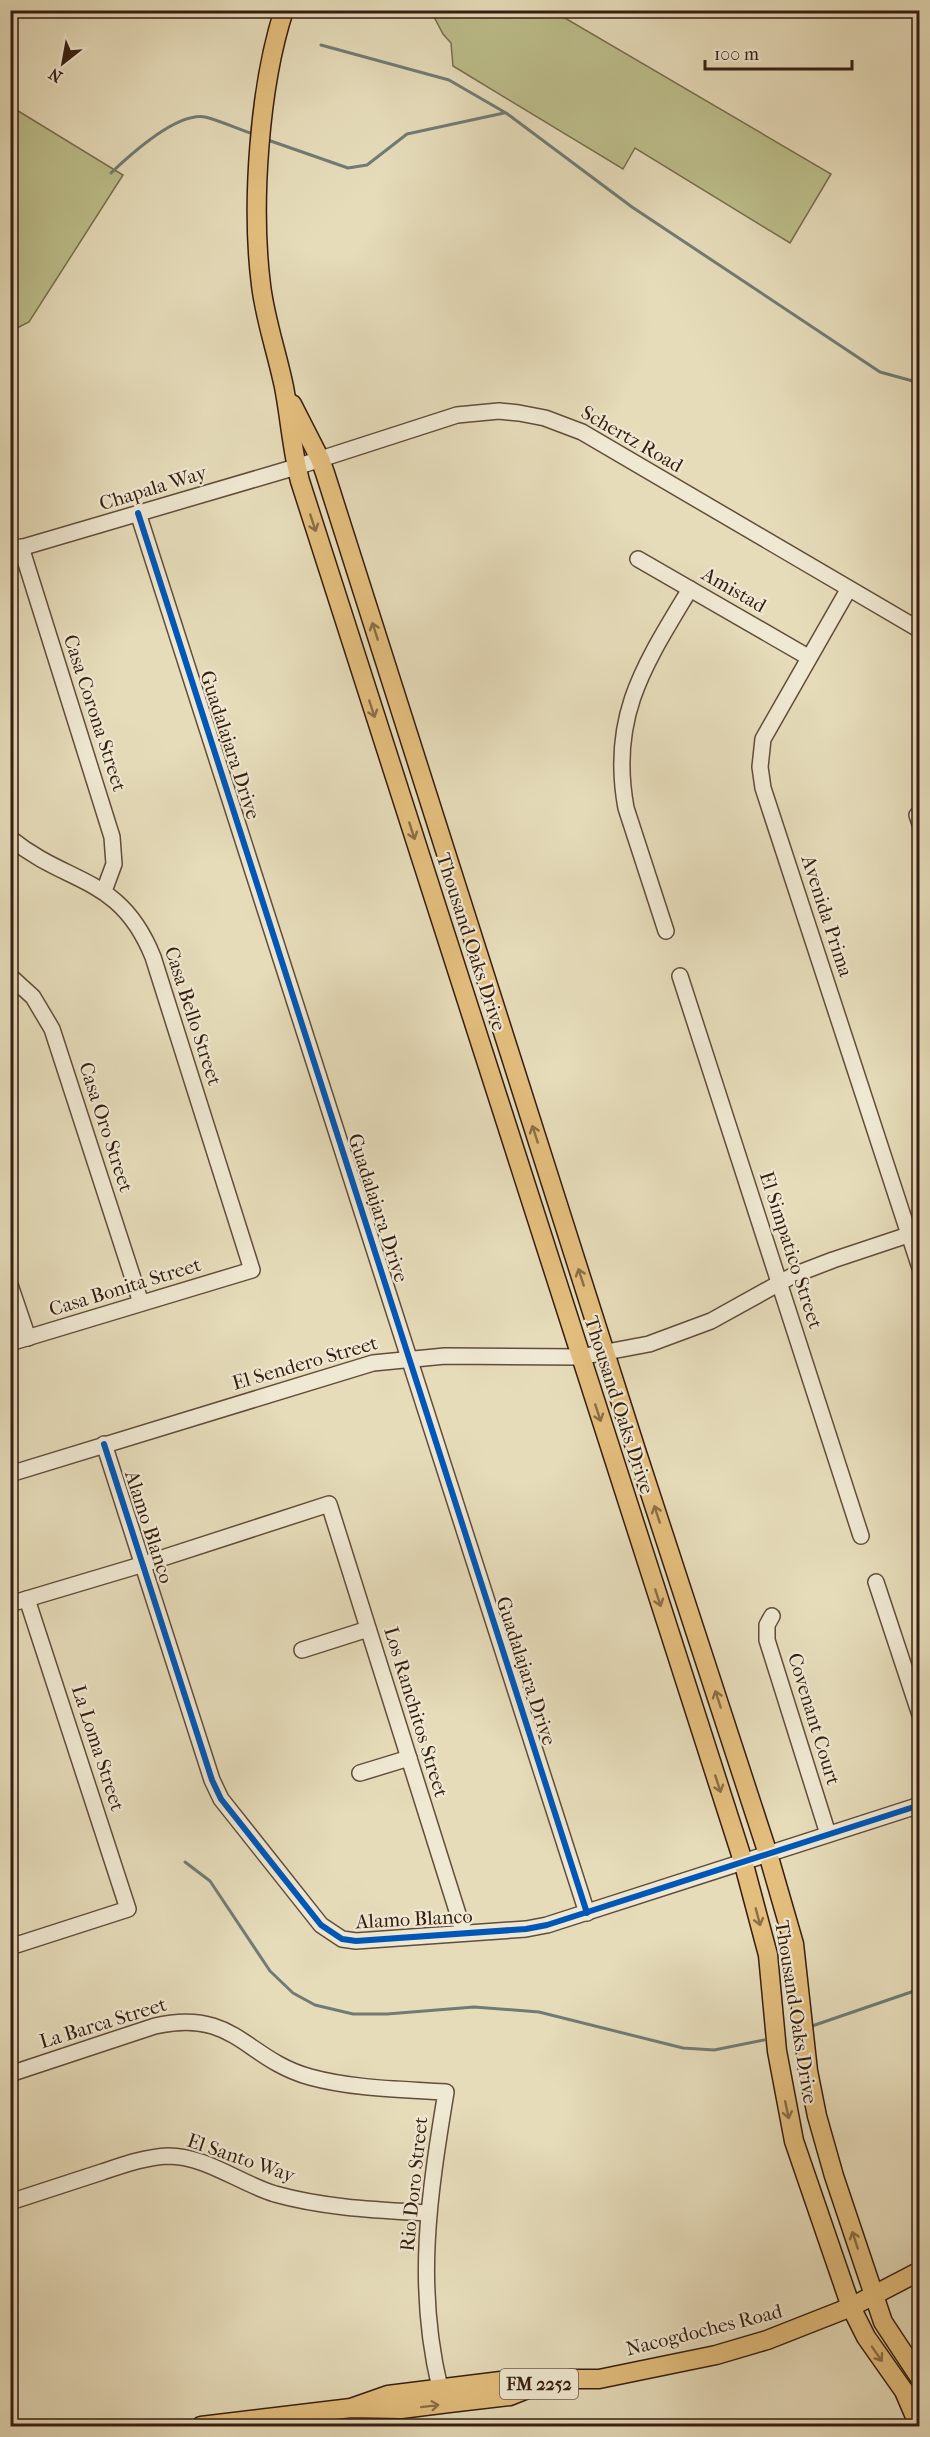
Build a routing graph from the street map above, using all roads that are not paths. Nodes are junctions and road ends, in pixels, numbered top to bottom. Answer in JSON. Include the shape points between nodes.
{"nodes":[{"id":1,"x":284,"y":10,"type":"edge"},
{"id":2,"x":284,"y":389,"type":"junction"},
{"id":3,"x":320,"y":459,"type":"junction"},
{"id":4,"x":296,"y":467,"type":"junction"},
{"id":5,"x":138,"y":513,"type":"junction"},
{"id":6,"x":16,"y":549,"type":"edge"},
{"id":7,"x":638,"y":559,"type":"dead end"},
{"id":8,"x":690,"y":589,"type":"junction"},
{"id":9,"x":848,"y":590,"type":"junction"},
{"id":10,"x":920,"y":630,"type":"edge"},
{"id":11,"x":808,"y":657,"type":"junction"},
{"id":12,"x":10,"y":838,"type":"edge"},
{"id":13,"x":104,"y":891,"type":"junction"},
{"id":14,"x":666,"y":931,"type":"dead end"},
{"id":15,"x":10,"y":975,"type":"edge"},
{"id":16,"x":680,"y":976,"type":"dead end"},
{"id":17,"x":914,"y":1233,"type":"edge"},
{"id":18,"x":920,"y":1268,"type":"edge"},
{"id":19,"x":252,"y":1270,"type":"joint"},
{"id":20,"x":779,"y":1283,"type":"junction"},
{"id":21,"x":10,"y":1285,"type":"edge"},
{"id":22,"x":141,"y":1304,"type":"junction"},
{"id":23,"x":28,"y":1338,"type":"junction"},
{"id":24,"x":10,"y":1343,"type":"edge"},
{"id":25,"x":605,"y":1353,"type":"junction"},
{"id":26,"x":580,"y":1357,"type":"junction"},
{"id":27,"x":409,"y":1358,"type":"junction"},
{"id":28,"x":105,"y":1444,"type":"junction"},
{"id":29,"x":10,"y":1474,"type":"edge"},
{"id":30,"x":861,"y":1536,"type":"dead end"},
{"id":31,"x":144,"y":1564,"type":"junction"},
{"id":32,"x":876,"y":1582,"type":"dead end"},
{"id":33,"x":27,"y":1599,"type":"junction"},
{"id":34,"x":10,"y":1604,"type":"edge"},
{"id":35,"x":772,"y":1616,"type":"dead end"},
{"id":36,"x":368,"y":1629,"type":"junction"},
{"id":37,"x":302,"y":1650,"type":"dead end"},
{"id":38,"x":920,"y":1715,"type":"edge"},
{"id":39,"x":408,"y":1758,"type":"junction"},
{"id":40,"x":360,"y":1773,"type":"dead end"},
{"id":41,"x":920,"y":1805,"type":"edge"},
{"id":42,"x":828,"y":1834,"type":"junction"},
{"id":43,"x":768,"y":1854,"type":"junction"},
{"id":44,"x":743,"y":1861,"type":"junction"},
{"id":45,"x":587,"y":1912,"type":"junction"},
{"id":46,"x":464,"y":1933,"type":"junction"},
{"id":47,"x":11,"y":1945,"type":"edge"},
{"id":48,"x":10,"y":2074,"type":"edge"},
{"id":49,"x":446,"y":2092,"type":"joint"},
{"id":50,"x":10,"y":2202,"type":"edge"},
{"id":51,"x":429,"y":2213,"type":"junction"},
{"id":52,"x":920,"y":2271,"type":"edge"},
{"id":53,"x":874,"y":2296,"type":"junction"},
{"id":54,"x":851,"y":2307,"type":"junction"},
{"id":55,"x":917,"y":2367,"type":"edge"},
{"id":56,"x":540,"y":2384,"type":"junction"},
{"id":57,"x":440,"y":2388,"type":"junction"},
{"id":58,"x":351,"y":2408,"type":"junction"},
{"id":59,"x":201,"y":2427,"type":"edge"},
{"id":60,"x":919,"y":2427,"type":"edge"}],
"edges":[{"from":1,"to":2,"type":"main road","name":"Thousand Oaks Drive","via":[[262,121],[258,198],[261,286]]},
{"from":2,"to":3,"type":"main road","name":"Thousand Oaks Drive"},
{"from":2,"to":4,"type":"main road","name":"Thousand Oaks Drive"},
{"from":3,"to":4,"type":"street","name":"Schertz Road"},
{"from":3,"to":9,"type":"street","name":"Schertz Road","via":[[458,415],[499,411],[545,418],[582,432]]},
{"from":25,"to":3,"type":"main road","name":"Thousand Oaks Drive","one_way":true},
{"from":4,"to":5,"type":"street","name":"Chapala Way"},
{"from":4,"to":26,"type":"main road","name":"Thousand Oaks Drive","one_way":true},
{"from":5,"to":6,"type":"street","name":"Chapala Way"},
{"from":5,"to":27,"type":"street","name":"Guadalajara Drive"},
{"from":6,"to":13,"type":"street","name":"Casa Corona Street","via":[[112,837],[114,864]]},
{"from":7,"to":8,"type":"street","name":"Amistad"},
{"from":8,"to":11,"type":"street","name":"Amistad"},
{"from":8,"to":14,"type":"street","via":[[639,677],[622,742],[626,808]]},
{"from":9,"to":10,"type":"street","name":"Schertz Road"},
{"from":9,"to":11,"type":"street","name":"Avenida Prima"},
{"from":11,"to":17,"type":"street","name":"Avenida Prima","via":[[763,739],[763,788]]},
{"from":12,"to":13,"type":"street","name":"Casa Bello Street"},
{"from":13,"to":19,"type":"street","name":"Casa Bello Street","via":[[135,921],[153,957]]},
{"from":15,"to":22,"type":"street","name":"Casa Oro Street","via":[[33,997],[52,1029]]},
{"from":16,"to":20,"type":"street","name":"El Simpatico Street"},
{"from":17,"to":18,"type":"street","name":"Avenida Prima"},
{"from":17,"to":20,"type":"street","name":"El Sendero Street"},
{"from":19,"to":22,"type":"street","name":"Casa Bonita Street"},
{"from":20,"to":25,"type":"street","name":"El Sendero Street","via":[[683,1333]]},
{"from":20,"to":30,"type":"street","name":"El Simpatico Street"},
{"from":21,"to":23,"type":"street"},
{"from":22,"to":23,"type":"street","name":"Casa Bonita Street"},
{"from":23,"to":24,"type":"street","name":"Casa Bonita Street"},
{"from":25,"to":26,"type":"street","name":"El Sendero Street"},
{"from":43,"to":25,"type":"main road","name":"Thousand Oaks Drive","one_way":true},
{"from":26,"to":27,"type":"street","name":"El Sendero Street"},
{"from":26,"to":44,"type":"main road","name":"Thousand Oaks Drive","one_way":true},
{"from":27,"to":28,"type":"street","name":"El Sendero Street","via":[[373,1363]]},
{"from":27,"to":45,"type":"street","name":"Guadalajara Drive"},
{"from":28,"to":29,"type":"street","name":"El Sendero Street"},
{"from":28,"to":31,"type":"street","name":"Alamo Blanco"},
{"from":31,"to":33,"type":"street"},
{"from":31,"to":36,"type":"street","name":"Los Ranchitos Street","via":[[329,1504]]},
{"from":31,"to":46,"type":"street","name":"Alamo Blanco","via":[[221,1799],[321,1925],[342,1939],[356,1941]]},
{"from":32,"to":38,"type":"street"},
{"from":33,"to":34,"type":"street"},
{"from":33,"to":47,"type":"street","name":"La Loma Street","via":[[128,1909]]},
{"from":35,"to":42,"type":"street","name":"Covenant Court","via":[[767,1625],[767,1640]]},
{"from":36,"to":37,"type":"street"},
{"from":36,"to":39,"type":"street","name":"Los Ranchitos Street"},
{"from":39,"to":40,"type":"street"},
{"from":39,"to":46,"type":"street","name":"Los Ranchitos Street"},
{"from":41,"to":42,"type":"street","name":"Alamo Blanco"},
{"from":42,"to":43,"type":"street","name":"Alamo Blanco"},
{"from":43,"to":44,"type":"street","name":"Alamo Blanco"},
{"from":53,"to":43,"type":"main road","name":"Thousand Oaks Drive","one_way":true,"via":[[817,2116],[794,1944]]},
{"from":44,"to":45,"type":"street","name":"Alamo Blanco"},
{"from":44,"to":54,"type":"main road","name":"Thousand Oaks Drive","one_way":true,"via":[[768,1955],[777,2051],[794,2141]]},
{"from":45,"to":46,"type":"street","name":"Alamo Blanco","via":[[526,1929]]},
{"from":48,"to":49,"type":"street","name":"La Barca Street","via":[[155,2026],[195,2021],[232,2033],[262,2054],[308,2077],[347,2085]]},
{"from":49,"to":51,"type":"street","name":"Rio Doro Street"},
{"from":50,"to":51,"type":"street","name":"El Santo Way","via":[[140,2160],[168,2156],[199,2162],[274,2194],[305,2201]]},
{"from":51,"to":57,"type":"street","name":"Rio Doro Street","via":[[426,2289]]},
{"from":52,"to":53,"type":"main road","number":"FM 2252"},
{"from":53,"to":54,"type":"main road","name":"Nacogdoches Road","number":"FM 2252"},
{"from":53,"to":55,"type":"main road","name":"Thousand Oaks Drive","via":[[894,2343]]},
{"from":54,"to":56,"type":"main road","name":"Nacogdoches Road","number":"FM 2252","via":[[768,2340],[716,2355],[599,2379]]},
{"from":54,"to":60,"type":"main road","name":"Thousand Oaks Drive","one_way":true,"via":[[866,2337],[904,2391]]},
{"from":56,"to":57,"type":"main road","name":"Nacogdoches Road","number":"FM 2252","via":[[509,2380]]},
{"from":58,"to":56,"type":"main road","name":"Nacogdoches Road","number":"FM 2252","one_way":true,"via":[[401,2409],[510,2396]]},
{"from":57,"to":58,"type":"main road","name":"Nacogdoches Road","number":"FM 2252","via":[[388,2395]]},
{"from":58,"to":59,"type":"main road","name":"Nacogdoches Road","number":"FM 2252"}]}
